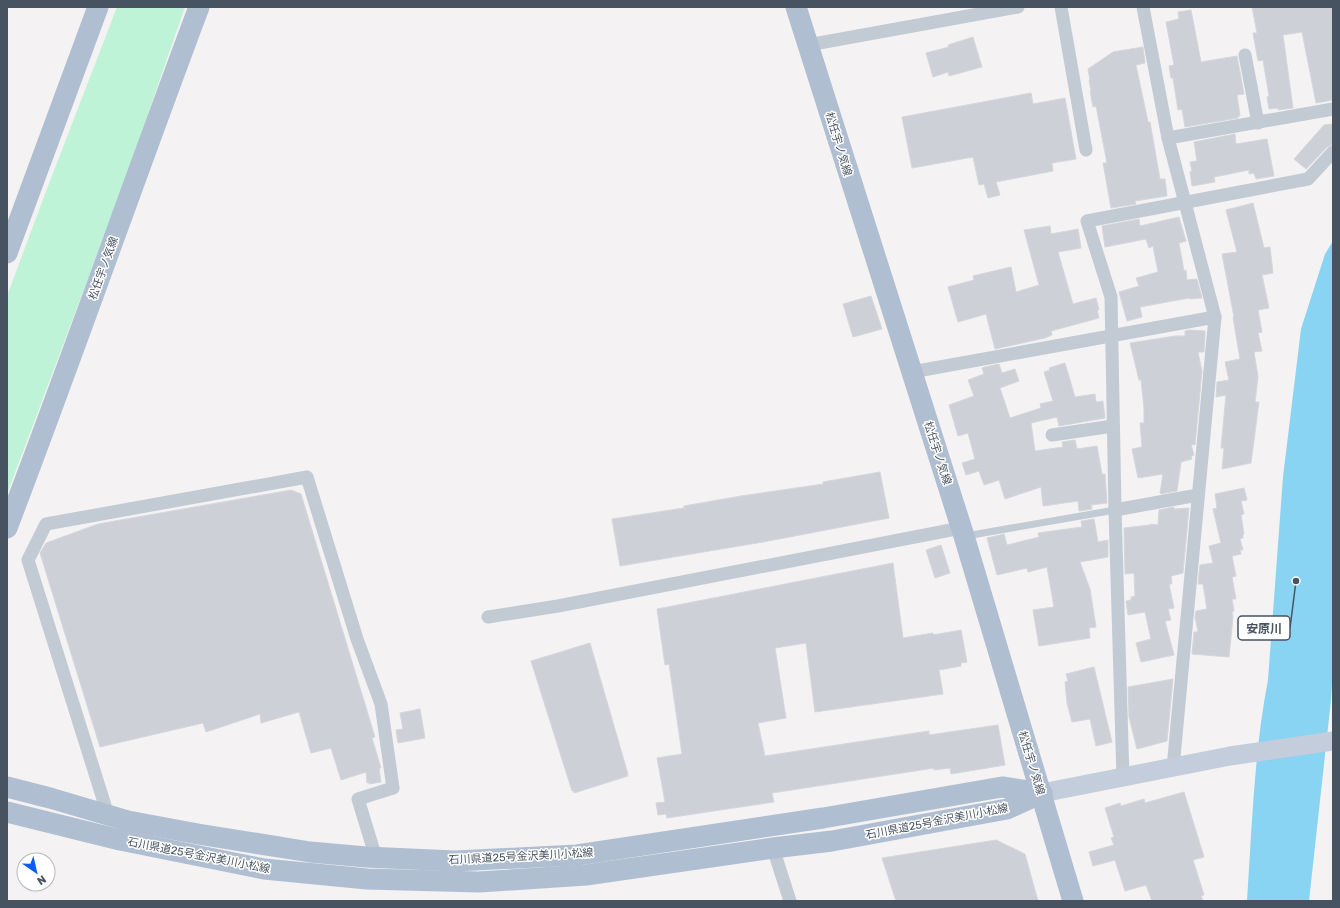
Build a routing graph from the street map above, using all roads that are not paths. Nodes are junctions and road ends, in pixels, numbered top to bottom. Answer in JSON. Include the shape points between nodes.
{"nodes":[{"id":1,"x":98,"y":7,"type":"edge"},
{"id":2,"x":199,"y":7,"type":"edge"},
{"id":3,"x":796,"y":7,"type":"edge"},
{"id":4,"x":1018,"y":7,"type":"edge"},
{"id":5,"x":1061,"y":7,"type":"edge"},
{"id":6,"x":1143,"y":7,"type":"edge"},
{"id":7,"x":808,"y":45,"type":"junction"},
{"id":8,"x":1245,"y":55,"type":"dead end"},
{"id":9,"x":1333,"y":110,"type":"edge"},
{"id":10,"x":1258,"y":123,"type":"junction"},
{"id":11,"x":1168,"y":138,"type":"junction"},
{"id":12,"x":1086,"y":150,"type":"dead end"},
{"id":13,"x":1333,"y":152,"type":"edge"},
{"id":14,"x":1185,"y":202,"type":"junction"},
{"id":15,"x":7,"y":253,"type":"edge"},
{"id":16,"x":1215,"y":316,"type":"junction"},
{"id":17,"x":1112,"y":335,"type":"junction"},
{"id":18,"x":912,"y":372,"type":"junction"},
{"id":19,"x":1114,"y":426,"type":"junction"},
{"id":20,"x":1052,"y":435,"type":"dead end"},
{"id":21,"x":1198,"y":495,"type":"junction"},
{"id":22,"x":1115,"y":510,"type":"junction"},
{"id":23,"x":7,"y":528,"type":"edge"},
{"id":24,"x":963,"y":532,"type":"junction"},
{"id":25,"x":488,"y":617,"type":"dead end"},
{"id":26,"x":1333,"y":741,"type":"edge"},
{"id":27,"x":1173,"y":768,"type":"junction"},
{"id":28,"x":1123,"y":778,"type":"junction"},
{"id":29,"x":7,"y":787,"type":"edge"},
{"id":30,"x":1042,"y":794,"type":"junction"},
{"id":31,"x":7,"y":812,"type":"edge"},
{"id":32,"x":108,"y":815,"type":"junction"},
{"id":33,"x":773,"y":848,"type":"junction"},
{"id":34,"x":376,"y":858,"type":"junction"},
{"id":35,"x":790,"y":901,"type":"edge"},
{"id":36,"x":1073,"y":901,"type":"edge"}],
"edges":[{"from":1,"to":15,"type":"main road"},
{"from":2,"to":23,"type":"main road","name":"松任宇ノ気線"},
{"from":3,"to":7,"type":"main road","name":"松任宇ノ気線"},
{"from":4,"to":7,"type":"street"},
{"from":5,"to":12,"type":"street"},
{"from":6,"to":11,"type":"street"},
{"from":7,"to":18,"type":"main road","name":"松任宇ノ気線"},
{"from":8,"to":10,"type":"street"},
{"from":9,"to":10,"type":"street"},
{"from":10,"to":11,"type":"street"},
{"from":11,"to":14,"type":"street"},
{"from":13,"to":14,"type":"street","via":[[1308,179]]},
{"from":14,"to":16,"type":"street"},
{"from":14,"to":17,"type":"street","via":[[1087,221],[1111,297]]},
{"from":16,"to":17,"type":"street"},
{"from":16,"to":21,"type":"street"},
{"from":17,"to":18,"type":"street"},
{"from":17,"to":19,"type":"street"},
{"from":18,"to":24,"type":"main road","name":"松任宇ノ気線"},
{"from":19,"to":20,"type":"street"},
{"from":19,"to":22,"type":"street"},
{"from":21,"to":22,"type":"street"},
{"from":21,"to":27,"type":"street"},
{"from":22,"to":24,"type":"lane"},
{"from":22,"to":28,"type":"street"},
{"from":24,"to":25,"type":"street"},
{"from":24,"to":30,"type":"main road","name":"松任宇ノ気線"},
{"from":26,"to":27,"type":"street","via":[[1230,756]]},
{"from":27,"to":28,"type":"street"},
{"from":28,"to":30,"type":"street"},
{"from":29,"to":32,"type":"main road","name":"石川県道25号金沢美川小松線"},
{"from":30,"to":33,"type":"main road","name":"石川県道25号金沢美川小松線","via":[[1007,809],[832,841]]},
{"from":30,"to":34,"type":"main road","name":"石川県道25号金沢美川小松線","via":[[1002,787],[823,818],[577,855],[455,862]]},
{"from":30,"to":36,"type":"main road","name":"松任宇ノ気線"},
{"from":31,"to":33,"type":"main road","name":"石川県道25号金沢美川小松線","via":[[120,840],[264,869],[367,879],[479,882],[565,877]]},
{"from":32,"to":34,"type":"main road","name":"石川県道25号金沢美川小松線","via":[[206,836],[310,852]]},
{"from":32,"to":34,"type":"street","via":[[28,560],[46,524],[307,477],[357,639],[381,704],[393,788],[358,799]]},
{"from":33,"to":35,"type":"street"}]}
